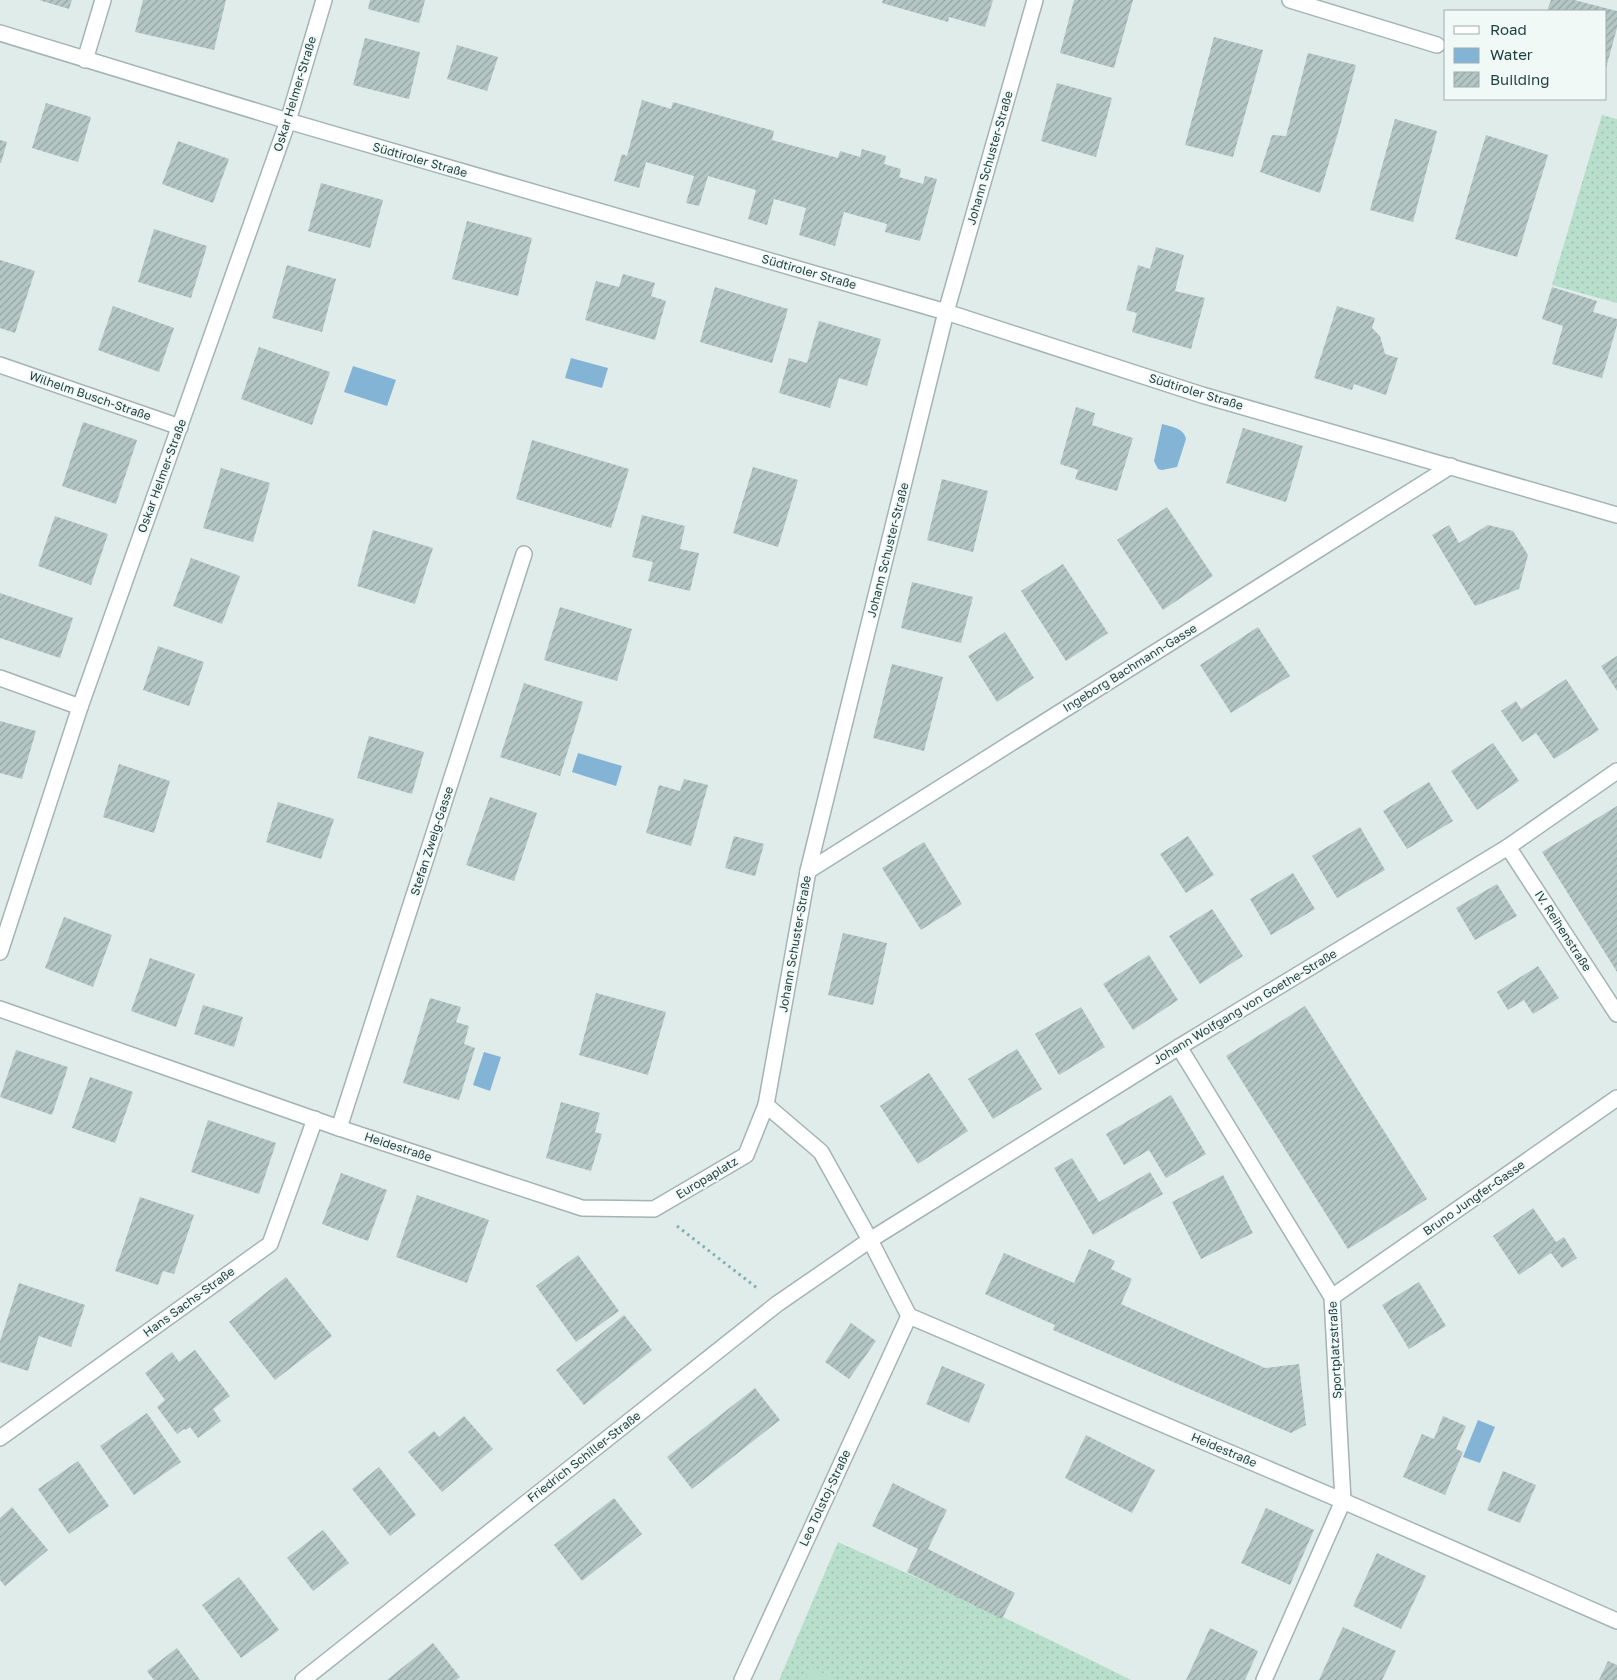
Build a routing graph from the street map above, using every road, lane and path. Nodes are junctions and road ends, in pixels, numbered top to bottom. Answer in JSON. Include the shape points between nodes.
{"nodes":[{"id":1,"x":103,"y":0,"type":"edge"},
{"id":2,"x":324,"y":0,"type":"edge"},
{"id":3,"x":1035,"y":0,"type":"edge"},
{"id":4,"x":1290,"y":0,"type":"edge"},
{"id":5,"x":0,"y":33,"type":"edge"},
{"id":6,"x":1437,"y":45,"type":"dead end"},
{"id":7,"x":85,"y":60,"type":"junction"},
{"id":8,"x":288,"y":121,"type":"junction"},
{"id":9,"x":946,"y":312,"type":"junction"},
{"id":10,"x":0,"y":364,"type":"edge"},
{"id":11,"x":180,"y":427,"type":"junction"},
{"id":12,"x":1451,"y":466,"type":"junction"},
{"id":13,"x":1617,"y":516,"type":"edge"},
{"id":14,"x":524,"y":554,"type":"dead end"},
{"id":15,"x":0,"y":678,"type":"edge"},
{"id":16,"x":80,"y":707,"type":"junction"},
{"id":17,"x":1617,"y":770,"type":"edge"},
{"id":18,"x":1508,"y":847,"type":"junction"},
{"id":19,"x":808,"y":871,"type":"junction"},
{"id":20,"x":0,"y":952,"type":"edge"},
{"id":21,"x":0,"y":1009,"type":"edge"},
{"id":22,"x":1617,"y":1014,"type":"edge"},
{"id":23,"x":1179,"y":1047,"type":"junction"},
{"id":24,"x":1617,"y":1098,"type":"edge"},
{"id":25,"x":766,"y":1105,"type":"junction"},
{"id":26,"x":315,"y":1119,"type":"junction"},
{"id":27,"x":339,"y":1128,"type":"junction"},
{"id":28,"x":654,"y":1209,"type":"junction"},
{"id":29,"x":870,"y":1240,"type":"junction"},
{"id":30,"x":1332,"y":1297,"type":"junction"},
{"id":31,"x":777,"y":1304,"type":"junction"},
{"id":32,"x":909,"y":1316,"type":"junction"},
{"id":33,"x":0,"y":1438,"type":"edge"},
{"id":34,"x":1343,"y":1501,"type":"junction"},
{"id":35,"x":1617,"y":1622,"type":"edge"},
{"id":36,"x":303,"y":1680,"type":"edge"},
{"id":37,"x":742,"y":1680,"type":"edge"},
{"id":38,"x":1264,"y":1680,"type":"edge"}],
"edges":[{"from":1,"to":7,"type":"street"},
{"from":2,"to":8,"type":"street","name":"Oskar Helmer-Straße"},
{"from":3,"to":9,"type":"street","name":"Johann Schuster-Straße"},
{"from":4,"to":6,"type":"street"},
{"from":5,"to":7,"type":"street","name":"Südtiroler Straße"},
{"from":7,"to":8,"type":"street","name":"Südtiroler Straße"},
{"from":8,"to":9,"type":"street","name":"Südtiroler Straße"},
{"from":8,"to":11,"type":"street","name":"Oskar Helmer-Straße"},
{"from":9,"to":12,"type":"street","name":"Südtiroler Straße","via":[[1202,395]]},
{"from":9,"to":19,"type":"street","name":"Johann Schuster-Straße"},
{"from":10,"to":11,"type":"street","name":"Wilhelm Busch-Straße"},
{"from":11,"to":16,"type":"street","name":"Oskar Helmer-Straße"},
{"from":12,"to":13,"type":"street","name":"Südtiroler Straße"},
{"from":12,"to":19,"type":"street","name":"Ingeborg Bachmann-Gasse"},
{"from":14,"to":27,"type":"street","name":"Stefan Zweig-Gasse"},
{"from":15,"to":16,"type":"street"},
{"from":16,"to":20,"type":"street","name":"Oskar Helmer-Straße"},
{"from":17,"to":18,"type":"street","name":"Johann Wolfgang von Goethe-Straße"},
{"from":18,"to":22,"type":"street","name":"IV. Reihenstraße"},
{"from":18,"to":23,"type":"street","name":"Johann Wolfgang von Goethe-Straße"},
{"from":19,"to":25,"type":"street","name":"Johann Schuster-Straße"},
{"from":21,"to":26,"type":"street","name":"Heidestraße"},
{"from":23,"to":29,"type":"street","name":"Johann Wolfgang von Goethe-Straße"},
{"from":23,"to":30,"type":"street","name":"Sportplatzstraße"},
{"from":24,"to":30,"type":"street","name":"Bruno Jungfer-Gasse"},
{"from":25,"to":28,"type":"street","name":"Europaplatz","via":[[746,1154]]},
{"from":25,"to":29,"type":"street","via":[[821,1152]]},
{"from":26,"to":27,"type":"street","name":"Heidestraße"},
{"from":26,"to":33,"type":"street","name":"Hans Sachs-Straße","via":[[270,1244]]},
{"from":27,"to":28,"type":"street","name":"Heidestraße","via":[[582,1208]]},
{"from":28,"to":31,"type":"path"},
{"from":29,"to":31,"type":"street","name":"Friedrich Schiller-Straße"},
{"from":29,"to":32,"type":"street"},
{"from":30,"to":34,"type":"street","name":"Sportplatzstraße"},
{"from":31,"to":36,"type":"street","name":"Friedrich Schiller-Straße"},
{"from":32,"to":34,"type":"street","name":"Heidestraße"},
{"from":32,"to":37,"type":"street","name":"Leo Tolstoj-Straße"},
{"from":34,"to":35,"type":"street","name":"Heidestraße"},
{"from":34,"to":38,"type":"street","name":"Sportplatzstraße"}]}
